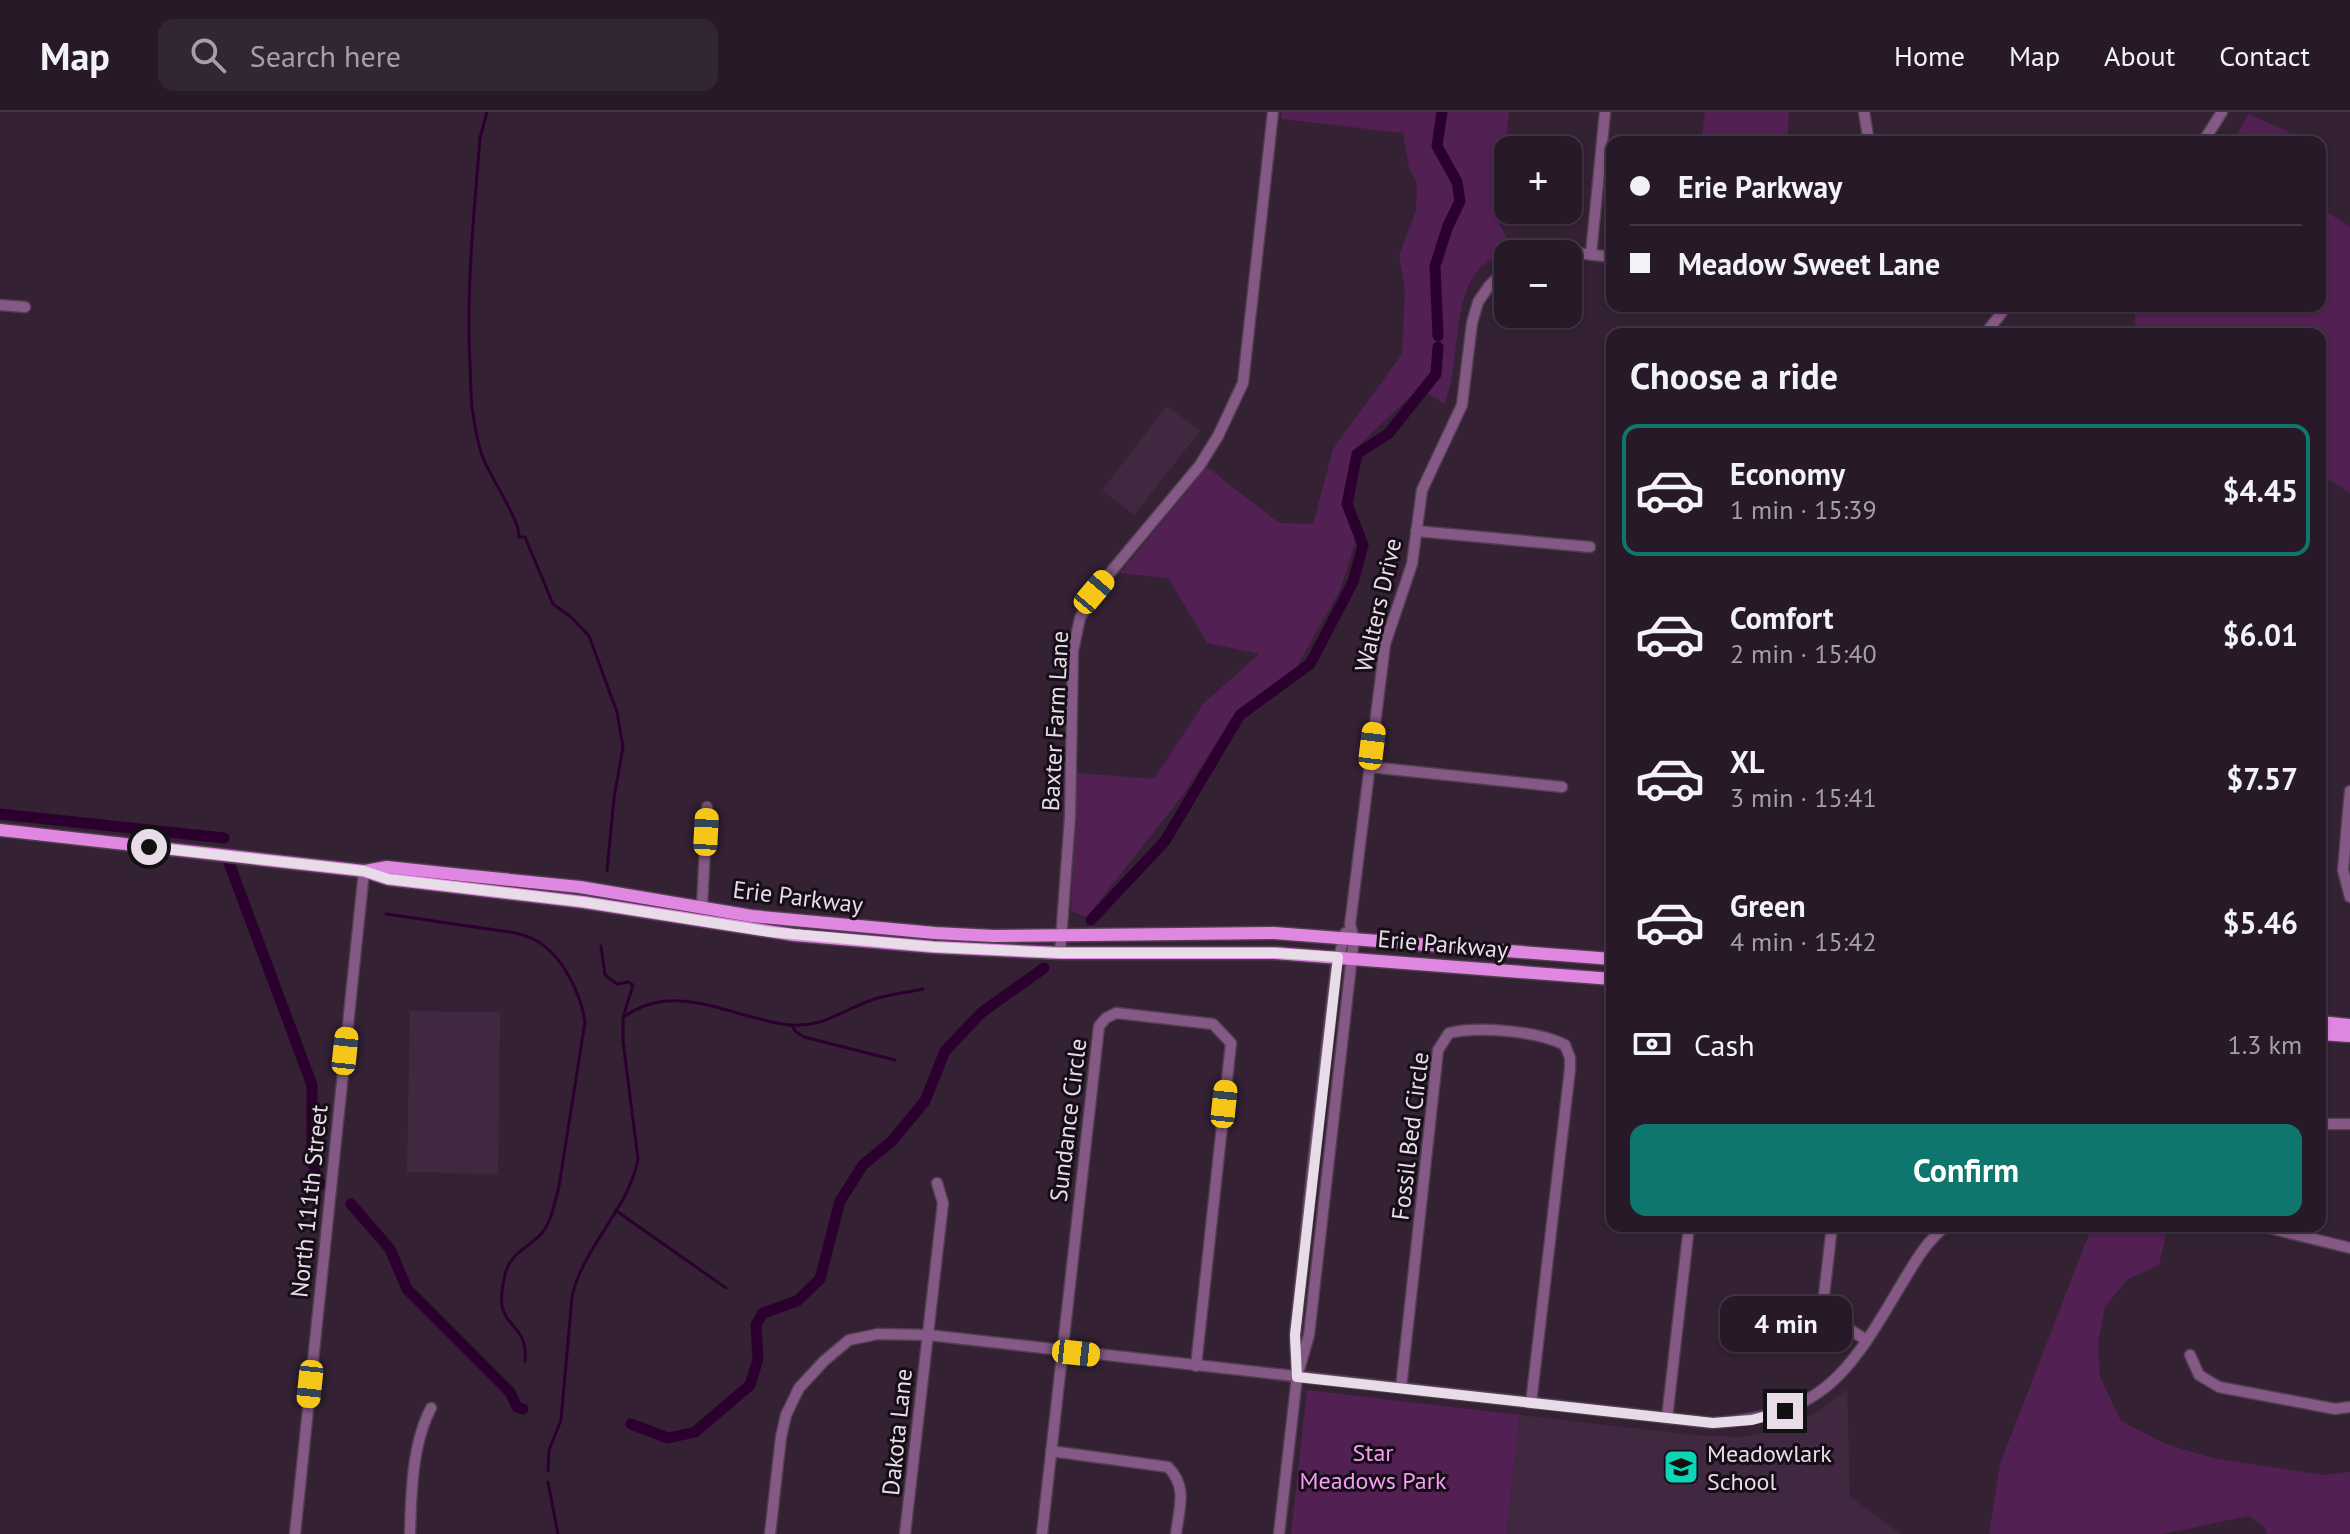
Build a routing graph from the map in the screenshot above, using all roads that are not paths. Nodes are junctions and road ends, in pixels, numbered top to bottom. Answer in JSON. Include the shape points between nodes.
{"nodes":[{"id":1,"x":1273,"y":112,"type":"edge"},
{"id":2,"x":1605,"y":112,"type":"edge"},
{"id":3,"x":1864,"y":112,"type":"edge"},
{"id":4,"x":2222,"y":112,"type":"edge"},
{"id":5,"x":1868,"y":136,"type":"edge"},
{"id":6,"x":2207,"y":136,"type":"edge"},
{"id":7,"x":1582,"y":253,"type":"edge"},
{"id":8,"x":1591,"y":254,"type":"junction"},
{"id":9,"x":1606,"y":256,"type":"edge"},
{"id":10,"x":1494,"y":281,"type":"edge"},
{"id":11,"x":0,"y":305,"type":"edge"},
{"id":12,"x":25,"y":307,"type":"dead end"},
{"id":13,"x":2002,"y":312,"type":"edge"},
{"id":14,"x":1990,"y":328,"type":"edge"},
{"id":15,"x":1416,"y":531,"type":"junction"},
{"id":16,"x":1590,"y":547,"type":"dead end"},
{"id":17,"x":1370,"y":767,"type":"junction"},
{"id":18,"x":1562,"y":787,"type":"dead end"},
{"id":19,"x":2350,"y":791,"type":"edge"},
{"id":20,"x":707,"y":807,"type":"dead end"},
{"id":21,"x":0,"y":830,"type":"edge"},
{"id":22,"x":364,"y":871,"type":"junction"},
{"id":23,"x":2350,"y":897,"type":"edge"},
{"id":24,"x":702,"y":907,"type":"junction"},
{"id":25,"x":1061,"y":936,"type":"junction"},
{"id":26,"x":1348,"y":938,"type":"junction"},
{"id":27,"x":1060,"y":953,"type":"junction"},
{"id":28,"x":1345,"y":957,"type":"junction"},
{"id":29,"x":1606,"y":959,"type":"edge"},
{"id":30,"x":1606,"y":979,"type":"edge"},
{"id":31,"x":2326,"y":1023,"type":"edge"},
{"id":32,"x":2350,"y":1025,"type":"edge"},
{"id":33,"x":2326,"y":1034,"type":"edge"},
{"id":34,"x":2350,"y":1036,"type":"edge"},
{"id":35,"x":2326,"y":1124,"type":"edge"},
{"id":36,"x":2350,"y":1124,"type":"edge"},
{"id":37,"x":937,"y":1183,"type":"dead end"},
{"id":38,"x":1688,"y":1232,"type":"edge"},
{"id":39,"x":1831,"y":1232,"type":"edge"},
{"id":40,"x":1940,"y":1232,"type":"edge"},
{"id":41,"x":2285,"y":1232,"type":"edge"},
{"id":42,"x":2350,"y":1248,"type":"edge"},
{"id":43,"x":928,"y":1335,"type":"junction"},
{"id":44,"x":1866,"y":1340,"type":"junction"},
{"id":45,"x":1062,"y":1351,"type":"junction"},
{"id":46,"x":2190,"y":1355,"type":"dead end"},
{"id":47,"x":1196,"y":1366,"type":"junction"},
{"id":48,"x":1297,"y":1377,"type":"junction"},
{"id":49,"x":1401,"y":1388,"type":"junction"},
{"id":50,"x":1531,"y":1403,"type":"junction"},
{"id":51,"x":2350,"y":1407,"type":"edge"},
{"id":52,"x":431,"y":1408,"type":"dead end"},
{"id":53,"x":1667,"y":1418,"type":"junction"},
{"id":54,"x":1051,"y":1451,"type":"junction"},
{"id":55,"x":295,"y":1534,"type":"edge"},
{"id":56,"x":410,"y":1534,"type":"edge"},
{"id":57,"x":770,"y":1534,"type":"edge"},
{"id":58,"x":905,"y":1534,"type":"edge"},
{"id":59,"x":1042,"y":1534,"type":"edge"},
{"id":60,"x":1176,"y":1534,"type":"edge"},
{"id":61,"x":1279,"y":1534,"type":"edge"}],
"edges":[{"from":1,"to":25,"type":"street","name":"Baxter Farm Lane","via":[[1243,383],[1200,465],[1094,592],[1080,618],[1073,651]]},
{"from":2,"to":8,"type":"street"},
{"from":3,"to":5,"type":"street"},
{"from":4,"to":6,"type":"street"},
{"from":7,"to":8,"type":"street"},
{"from":8,"to":9,"type":"street"},
{"from":10,"to":15,"type":"street","name":"Walters Drive","via":[[1478,302],[1462,405],[1422,490]]},
{"from":11,"to":12,"type":"street"},
{"from":13,"to":14,"type":"street"},
{"from":15,"to":16,"type":"street"},
{"from":15,"to":17,"type":"street","name":"Walters Drive","via":[[1412,564],[1382,657]]},
{"from":17,"to":18,"type":"street"},
{"from":17,"to":26,"type":"street","name":"Walters Drive"},
{"from":19,"to":23,"type":"street","via":[[2343,870]]},
{"from":20,"to":24,"type":"street"},
{"from":21,"to":22,"type":"main road","name":"Erie Parkway"},
{"from":22,"to":24,"type":"main road","name":"Erie Parkway","via":[[387,867],[580,887]]},
{"from":22,"to":27,"type":"main road","name":"Erie Parkway","via":[[388,879],[794,935]]},
{"from":22,"to":55,"type":"street","name":"North 111th Street"},
{"from":24,"to":25,"type":"main road","name":"Erie Parkway","via":[[935,933]]},
{"from":25,"to":26,"type":"main road","name":"Erie Parkway","via":[[1274,933]]},
{"from":25,"to":27,"type":"street","name":"Baxter Farm Lane"},
{"from":26,"to":28,"type":"street"},
{"from":26,"to":29,"type":"main road","name":"Erie Parkway"},
{"from":27,"to":28,"type":"main road","name":"Erie Parkway"},
{"from":28,"to":30,"type":"main road","name":"Erie Parkway"},
{"from":28,"to":48,"type":"street","via":[[1309,1335]]},
{"from":31,"to":32,"type":"main road"},
{"from":33,"to":34,"type":"main road"},
{"from":35,"to":36,"type":"street"},
{"from":37,"to":43,"type":"street","name":"Dakota Lane","via":[[943,1203]]},
{"from":38,"to":53,"type":"street"},
{"from":39,"to":44,"type":"street","via":[[1823,1304],[1829,1316]]},
{"from":40,"to":44,"type":"street","via":[[1919,1255]]},
{"from":41,"to":42,"type":"street"},
{"from":43,"to":45,"type":"street"},
{"from":43,"to":57,"type":"street","via":[[878,1334],[849,1340],[799,1388],[781,1437]]},
{"from":43,"to":58,"type":"street","name":"Dakota Lane"},
{"from":44,"to":53,"type":"street","via":[[1823,1391],[1785,1411],[1713,1423]]},
{"from":45,"to":47,"type":"street"},
{"from":45,"to":47,"type":"street","name":"Sundance Circle","via":[[1099,1026],[1116,1013],[1213,1024],[1231,1043]]},
{"from":45,"to":54,"type":"street","name":"Sundance Circle"},
{"from":46,"to":51,"type":"street","via":[[2199,1375],[2219,1387],[2335,1409]]},
{"from":47,"to":48,"type":"street"},
{"from":48,"to":49,"type":"street"},
{"from":48,"to":61,"type":"street"},
{"from":49,"to":50,"type":"street"},
{"from":49,"to":50,"type":"street","name":"Fossil Bed Circle","via":[[1438,1050],[1449,1033],[1467,1028],[1543,1037],[1565,1045],[1570,1058]]},
{"from":50,"to":53,"type":"street"},
{"from":52,"to":56,"type":"street","via":[[419,1441]]},
{"from":54,"to":59,"type":"street","name":"Sundance Circle"},
{"from":54,"to":60,"type":"street","via":[[1168,1467],[1181,1489]]}]}
